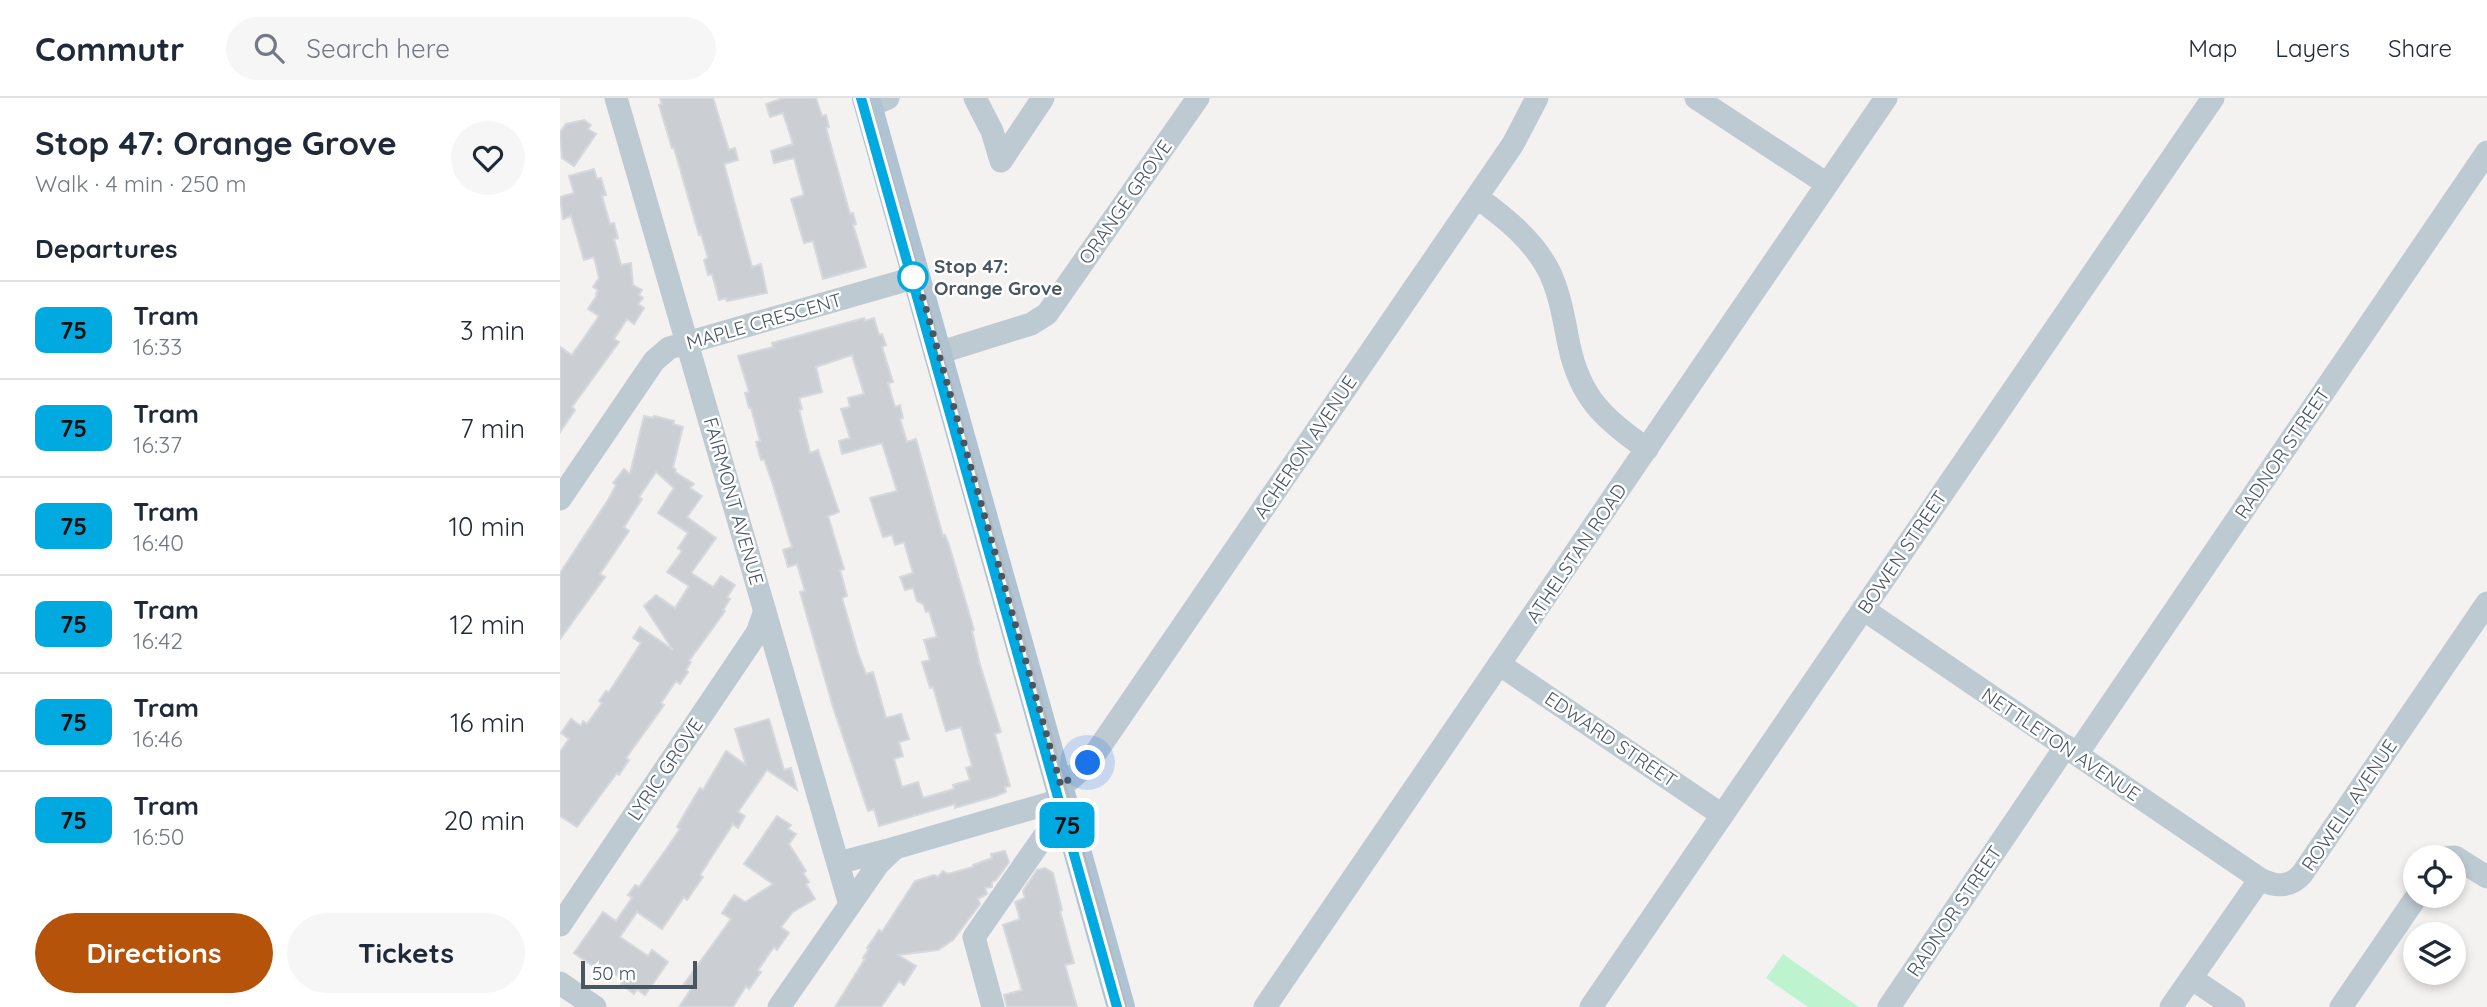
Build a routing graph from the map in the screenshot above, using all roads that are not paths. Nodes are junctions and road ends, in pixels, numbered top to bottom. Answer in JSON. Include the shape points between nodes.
{"nodes":[{"id":1,"x":617,"y":98,"type":"edge"},
{"id":2,"x":975,"y":98,"type":"edge"},
{"id":3,"x":1043,"y":98,"type":"edge"},
{"id":4,"x":1198,"y":98,"type":"edge"},
{"id":5,"x":1537,"y":98,"type":"edge"},
{"id":6,"x":1696,"y":98,"type":"edge"},
{"id":7,"x":1886,"y":98,"type":"edge"},
{"id":8,"x":2213,"y":98,"type":"edge"},
{"id":9,"x":874,"y":101,"type":"edge"},
{"id":10,"x":2487,"y":152,"type":"edge"},
{"id":11,"x":1827,"y":184,"type":"junction"},
{"id":12,"x":1477,"y":197,"type":"junction"},
{"id":13,"x":917,"y":277,"type":"junction"},
{"id":14,"x":689,"y":342,"type":"junction"},
{"id":15,"x":938,"y":354,"type":"junction"},
{"id":16,"x":1647,"y":449,"type":"junction"},
{"id":17,"x":560,"y":499,"type":"edge"},
{"id":18,"x":2487,"y":604,"type":"edge"},
{"id":19,"x":1863,"y":609,"type":"junction"},
{"id":20,"x":765,"y":611,"type":"junction"},
{"id":21,"x":1499,"y":664,"type":"junction"},
{"id":22,"x":781,"y":668,"type":"junction"},
{"id":23,"x":733,"y":669,"type":"junction"},
{"id":24,"x":2071,"y":750,"type":"junction"},
{"id":25,"x":1063,"y":795,"type":"junction"},
{"id":26,"x":1722,"y":815,"type":"junction"},
{"id":27,"x":895,"y":848,"type":"junction"},
{"id":28,"x":838,"y":863,"type":"junction"},
{"id":29,"x":2466,"y":864,"type":"edge"},
{"id":30,"x":2487,"y":877,"type":"edge"},
{"id":31,"x":2260,"y":878,"type":"junction"},
{"id":32,"x":850,"y":905,"type":"junction"},
{"id":33,"x":2409,"y":908,"type":"edge"},
{"id":34,"x":560,"y":925,"type":"edge"},
{"id":35,"x":2191,"y":978,"type":"junction"},
{"id":36,"x":560,"y":983,"type":"edge"},
{"id":37,"x":595,"y":1007,"type":"edge"},
{"id":38,"x":779,"y":1007,"type":"edge"},
{"id":39,"x":993,"y":1007,"type":"edge"},
{"id":40,"x":1121,"y":1007,"type":"edge"},
{"id":41,"x":1265,"y":1007,"type":"edge"},
{"id":42,"x":1591,"y":1007,"type":"edge"},
{"id":43,"x":1889,"y":1007,"type":"edge"},
{"id":44,"x":2171,"y":1007,"type":"edge"},
{"id":45,"x":2234,"y":1007,"type":"edge"},
{"id":46,"x":2341,"y":1007,"type":"edge"}],
"edges":[{"from":1,"to":14,"type":"street","name":"FAIRMONT AVENUE"},
{"from":2,"to":3,"type":"street","via":[[1001,161]]},
{"from":4,"to":15,"type":"street","name":"ORANGE GROVE","via":[[1047,314],[1031,324]]},
{"from":5,"to":12,"type":"street","name":"ACHERON AVENUE"},
{"from":6,"to":11,"type":"street"},
{"from":7,"to":11,"type":"street","name":"ATHELSTAN ROAD"},
{"from":8,"to":19,"type":"street","name":"BOWEN STREET"},
{"from":9,"to":13,"type":"main road"},
{"from":10,"to":24,"type":"street","name":"RADNOR STREET"},
{"from":11,"to":16,"type":"street","name":"ATHELSTAN ROAD"},
{"from":12,"to":16,"type":"street","via":[[1520,232],[1549,272],[1562,307],[1572,359],[1592,401],[1609,422]]},
{"from":12,"to":25,"type":"street","name":"ACHERON AVENUE"},
{"from":13,"to":14,"type":"street","name":"MAPLE CRESCENT"},
{"from":13,"to":15,"type":"main road"},
{"from":14,"to":17,"type":"street","name":"MAPLE CRESCENT","via":[[669,348],[654,361]]},
{"from":14,"to":20,"type":"street","name":"FAIRMONT AVENUE"},
{"from":15,"to":25,"type":"main road"},
{"from":16,"to":21,"type":"street","name":"ATHELSTAN ROAD"},
{"from":18,"to":31,"type":"street","name":"ROWELL AVENUE","via":[[2302,874],[2279,886]]},
{"from":19,"to":24,"type":"street","name":"NETTLETON AVENUE"},
{"from":19,"to":26,"type":"street","name":"BOWEN STREET"},
{"from":20,"to":22,"type":"street","name":"FAIRMONT AVENUE"},
{"from":20,"to":23,"type":"street","name":"LYRIC GROVE","via":[[761,627]]},
{"from":21,"to":26,"type":"street","name":"EDWARD STREET"},
{"from":21,"to":41,"type":"street","name":"ATHELSTAN ROAD"},
{"from":22,"to":23,"type":"street","via":[[757,659]]},
{"from":22,"to":28,"type":"street","name":"FAIRMONT AVENUE"},
{"from":23,"to":34,"type":"street","name":"LYRIC GROVE"},
{"from":24,"to":31,"type":"street","name":"NETTLETON AVENUE"},
{"from":24,"to":43,"type":"street","name":"RADNOR STREET"},
{"from":25,"to":27,"type":"street"},
{"from":25,"to":39,"type":"street","via":[[1047,831],[974,937]]},
{"from":25,"to":40,"type":"main road"},
{"from":26,"to":42,"type":"street","name":"BOWEN STREET"},
{"from":27,"to":28,"type":"street"},
{"from":27,"to":32,"type":"street"},
{"from":28,"to":32,"type":"street","name":"FAIRMONT AVENUE"},
{"from":29,"to":30,"type":"street"},
{"from":31,"to":35,"type":"street"},
{"from":32,"to":38,"type":"street"},
{"from":33,"to":46,"type":"street"},
{"from":35,"to":44,"type":"street"},
{"from":35,"to":45,"type":"street"},
{"from":36,"to":37,"type":"street"}]}
